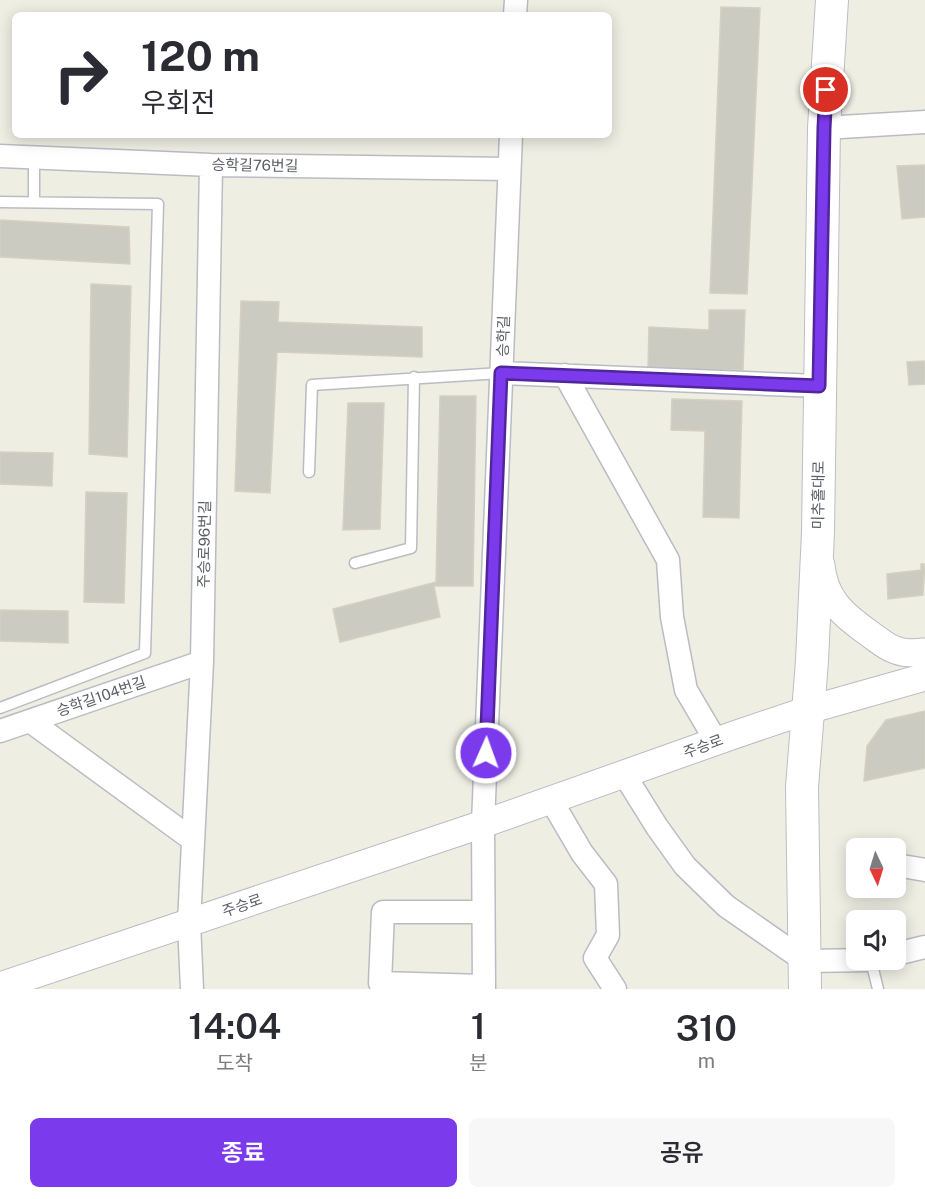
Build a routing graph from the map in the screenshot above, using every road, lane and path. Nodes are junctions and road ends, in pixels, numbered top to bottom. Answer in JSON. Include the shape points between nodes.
{"nodes":[{"id":1,"x":832,"y":0,"type":"edge"},
{"id":2,"x":925,"y":122,"type":"edge"},
{"id":3,"x":824,"y":128,"type":"junction"},
{"id":4,"x":511,"y":138,"type":"edge"},
{"id":5,"x":0,"y":156,"type":"edge"},
{"id":6,"x":34,"y":158,"type":"junction"},
{"id":7,"x":211,"y":165,"type":"junction"},
{"id":8,"x":509,"y":169,"type":"junction"},
{"id":9,"x":0,"y":202,"type":"edge"},
{"id":10,"x":34,"y":202,"type":"junction"},
{"id":11,"x":501,"y":373,"type":"junction"},
{"id":12,"x":565,"y":375,"type":"junction"},
{"id":13,"x":414,"y":377,"type":"junction"},
{"id":14,"x":819,"y":386,"type":"junction"},
{"id":15,"x":309,"y":472,"type":"dead end"},
{"id":16,"x":818,"y":532,"type":"junction"},
{"id":17,"x":355,"y":563,"type":"dead end"},
{"id":18,"x":925,"y":652,"type":"edge"},
{"id":19,"x":202,"y":662,"type":"junction"},
{"id":20,"x":925,"y":677,"type":"edge"},
{"id":21,"x":15,"y":703,"type":"junction"},
{"id":22,"x":0,"y":708,"type":"edge"},
{"id":23,"x":808,"y":710,"type":"junction"},
{"id":24,"x":30,"y":721,"type":"junction"},
{"id":25,"x":0,"y":731,"type":"edge"},
{"id":26,"x":716,"y":741,"type":"junction"},
{"id":27,"x":624,"y":774,"type":"junction"},
{"id":28,"x":551,"y":800,"type":"junction"},
{"id":29,"x":483,"y":824,"type":"junction"},
{"id":30,"x":193,"y":840,"type":"junction"},
{"id":31,"x":906,"y":867,"type":"edge"},
{"id":32,"x":925,"y":870,"type":"edge"},
{"id":33,"x":483,"y":912,"type":"junction"},
{"id":34,"x":189,"y":923,"type":"junction"},
{"id":35,"x":925,"y":947,"type":"edge"},
{"id":36,"x":906,"y":952,"type":"edge"},
{"id":37,"x":846,"y":966,"type":"edge"},
{"id":38,"x":874,"y":970,"type":"edge"},
{"id":39,"x":805,"y":975,"type":"edge"},
{"id":40,"x":0,"y":986,"type":"edge"},
{"id":41,"x":484,"y":987,"type":"edge"},
{"id":42,"x":192,"y":989,"type":"edge"},
{"id":43,"x":615,"y":989,"type":"edge"},
{"id":44,"x":878,"y":989,"type":"edge"}],
"edges":[{"from":1,"to":3,"type":"main road","name":"미추홀대로"},
{"from":2,"to":3,"type":"street"},
{"from":3,"to":14,"type":"main road","name":"미추홀대로"},
{"from":4,"to":8,"type":"street","name":"승학길"},
{"from":5,"to":6,"type":"street","name":"승학길76번길"},
{"from":6,"to":7,"type":"street","name":"승학길76번길"},
{"from":6,"to":10,"type":"lane"},
{"from":7,"to":8,"type":"street","name":"승학길76번길"},
{"from":7,"to":19,"type":"street","name":"주승로96번길"},
{"from":8,"to":11,"type":"street","name":"승학길"},
{"from":9,"to":10,"type":"lane"},
{"from":10,"to":21,"type":"lane","via":[[158,204],[145,652]]},
{"from":11,"to":12,"type":"street"},
{"from":11,"to":13,"type":"lane"},
{"from":11,"to":29,"type":"street","name":"승학길"},
{"from":12,"to":14,"type":"street"},
{"from":12,"to":26,"type":"street","via":[[668,560],[672,617],[686,690]]},
{"from":13,"to":15,"type":"lane","via":[[312,385]]},
{"from":13,"to":17,"type":"lane","via":[[411,548]]},
{"from":14,"to":16,"type":"main road","name":"미추홀대로"},
{"from":16,"to":18,"type":"street","via":[[822,580],[832,602],[850,620],[894,650]]},
{"from":16,"to":23,"type":"main road","name":"미추홀대로"},
{"from":19,"to":24,"type":"street","name":"승학길104번길"},
{"from":19,"to":30,"type":"street","name":"주승로96번길"},
{"from":20,"to":23,"type":"street","name":"주승로"},
{"from":21,"to":22,"type":"lane"},
{"from":21,"to":24,"type":"lane"},
{"from":23,"to":26,"type":"street","name":"주승로"},
{"from":23,"to":39,"type":"main road","name":"미추홀대로","via":[[802,787]]},
{"from":24,"to":25,"type":"street","name":"승학길104번길"},
{"from":24,"to":30,"type":"street"},
{"from":26,"to":27,"type":"street","name":"주승로"},
{"from":27,"to":28,"type":"street","name":"주승로"},
{"from":27,"to":39,"type":"street","via":[[686,866]]},
{"from":28,"to":29,"type":"street","name":"주승로"},
{"from":28,"to":43,"type":"street","via":[[582,853],[606,884],[608,935],[595,958]]},
{"from":29,"to":33,"type":"street"},
{"from":29,"to":34,"type":"street","name":"주승로"},
{"from":30,"to":34,"type":"street","name":"주승로96번길"},
{"from":31,"to":32,"type":"street"},
{"from":33,"to":41,"type":"street"},
{"from":33,"to":41,"type":"street","via":[[383,912],[380,982]]},
{"from":34,"to":40,"type":"street","name":"주승로"},
{"from":34,"to":42,"type":"street","name":"주승로96번길"},
{"from":35,"to":36,"type":"street"},
{"from":37,"to":39,"type":"street"},
{"from":38,"to":44,"type":"lane"}]}
